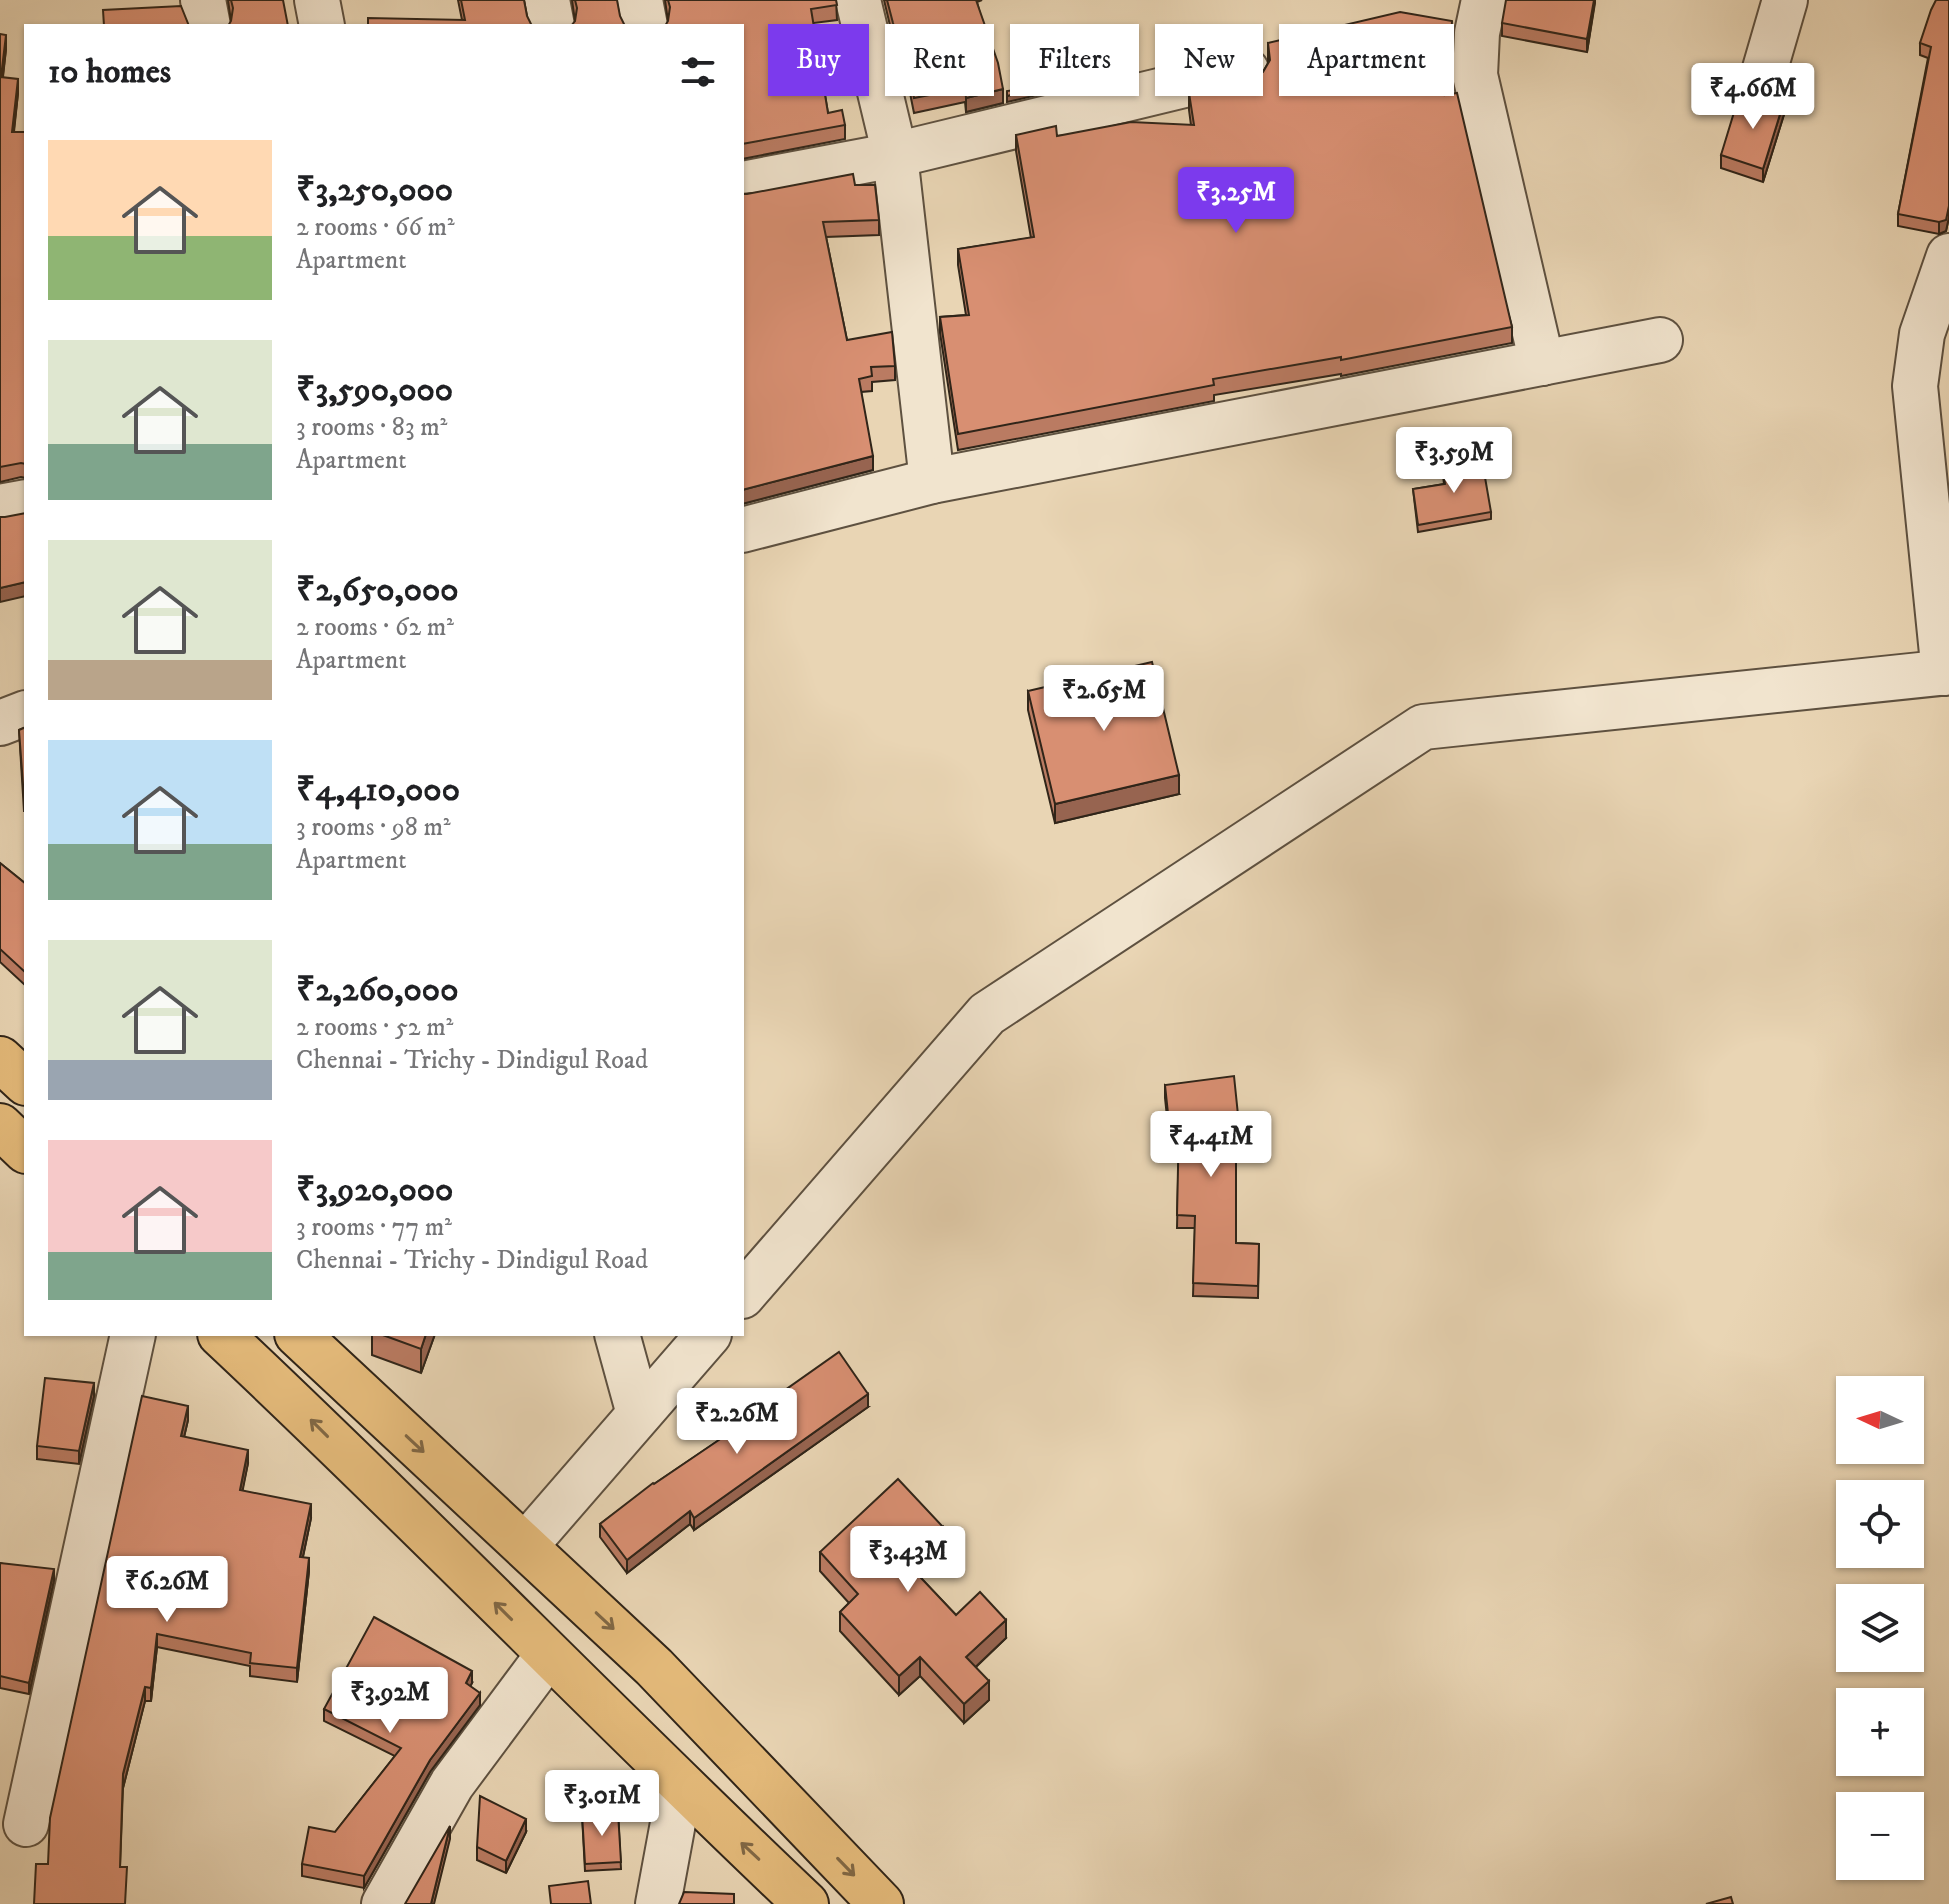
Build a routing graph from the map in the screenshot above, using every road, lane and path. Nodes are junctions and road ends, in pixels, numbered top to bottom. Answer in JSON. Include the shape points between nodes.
{"nodes":[{"id":1,"x":203,"y":0,"type":"edge"},
{"id":2,"x":317,"y":0,"type":"edge"},
{"id":3,"x":547,"y":0,"type":"edge"},
{"id":4,"x":640,"y":0,"type":"edge"},
{"id":5,"x":858,"y":0,"type":"edge"},
{"id":6,"x":1484,"y":0,"type":"edge"},
{"id":7,"x":1785,"y":0,"type":"edge"},
{"id":8,"x":208,"y":24,"type":"edge"},
{"id":9,"x":322,"y":24,"type":"edge"},
{"id":10,"x":552,"y":24,"type":"edge"},
{"id":11,"x":645,"y":24,"type":"edge"},
{"id":12,"x":1155,"y":92,"type":"edge"},
{"id":13,"x":1758,"y":93,"type":"dead end"},
{"id":14,"x":895,"y":155,"type":"junction"},
{"id":15,"x":744,"y":184,"type":"edge"},
{"id":16,"x":1949,"y":256,"type":"edge"},
{"id":17,"x":1660,"y":340,"type":"dead end"},
{"id":18,"x":1542,"y":363,"type":"junction"},
{"id":19,"x":932,"y":481,"type":"junction"},
{"id":20,"x":24,"y":502,"type":"edge"},
{"id":21,"x":0,"y":507,"type":"edge"},
{"id":22,"x":744,"y":529,"type":"edge"},
{"id":23,"x":1947,"y":672,"type":"edge"},
{"id":24,"x":24,"y":714,"type":"edge"},
{"id":25,"x":0,"y":723,"type":"edge"},
{"id":26,"x":0,"y":1059,"type":"edge"},
{"id":27,"x":24,"y":1081,"type":"edge"},
{"id":28,"x":0,"y":1126,"type":"edge"},
{"id":29,"x":24,"y":1149,"type":"edge"},
{"id":30,"x":744,"y":1294,"type":"edge"},
{"id":31,"x":133,"y":1336,"type":"edge"},
{"id":32,"x":222,"y":1336,"type":"edge"},
{"id":33,"x":299,"y":1336,"type":"edge"},
{"id":34,"x":618,"y":1336,"type":"edge"},
{"id":35,"x":707,"y":1336,"type":"edge"},
{"id":36,"x":639,"y":1414,"type":"junction"},
{"id":37,"x":525,"y":1546,"type":"junction"},
{"id":38,"x":548,"y":1655,"type":"junction"},
{"id":39,"x":680,"y":1785,"type":"junction"},
{"id":40,"x":26,"y":1824,"type":"dead end"},
{"id":41,"x":384,"y":1904,"type":"edge"},
{"id":42,"x":658,"y":1904,"type":"edge"},
{"id":43,"x":806,"y":1904,"type":"edge"},
{"id":44,"x":881,"y":1904,"type":"edge"}],
"edges":[{"from":1,"to":8,"type":"street"},
{"from":2,"to":9,"type":"street"},
{"from":3,"to":10,"type":"street"},
{"from":4,"to":11,"type":"street"},
{"from":5,"to":14,"type":"street"},
{"from":6,"to":18,"type":"street","via":[[1475,75]]},
{"from":7,"to":13,"type":"street"},
{"from":12,"to":14,"type":"street"},
{"from":14,"to":15,"type":"street"},
{"from":14,"to":19,"type":"street"},
{"from":16,"to":23,"type":"street","via":[[1922,334],[1915,386]]},
{"from":17,"to":18,"type":"street"},
{"from":18,"to":19,"type":"street"},
{"from":19,"to":22,"type":"street"},
{"from":20,"to":21,"type":"street"},
{"from":23,"to":30,"type":"street","via":[[1423,727],[987,1014]]},
{"from":24,"to":25,"type":"street"},
{"from":26,"to":27,"type":"highway"},
{"from":28,"to":29,"type":"highway"},
{"from":31,"to":40,"type":"street"},
{"from":38,"to":32,"type":"highway","one_way":true},
{"from":33,"to":37,"type":"highway","one_way":true},
{"from":34,"to":36,"type":"street"},
{"from":35,"to":36,"type":"street"},
{"from":36,"to":37,"type":"street"},
{"from":37,"to":44,"type":"highway","one_way":true,"via":[[654,1667]]},
{"from":38,"to":39,"type":"highway"},
{"from":38,"to":41,"type":"street","via":[[452,1784]]},
{"from":39,"to":42,"type":"street"},
{"from":43,"to":39,"type":"highway","one_way":true}]}
